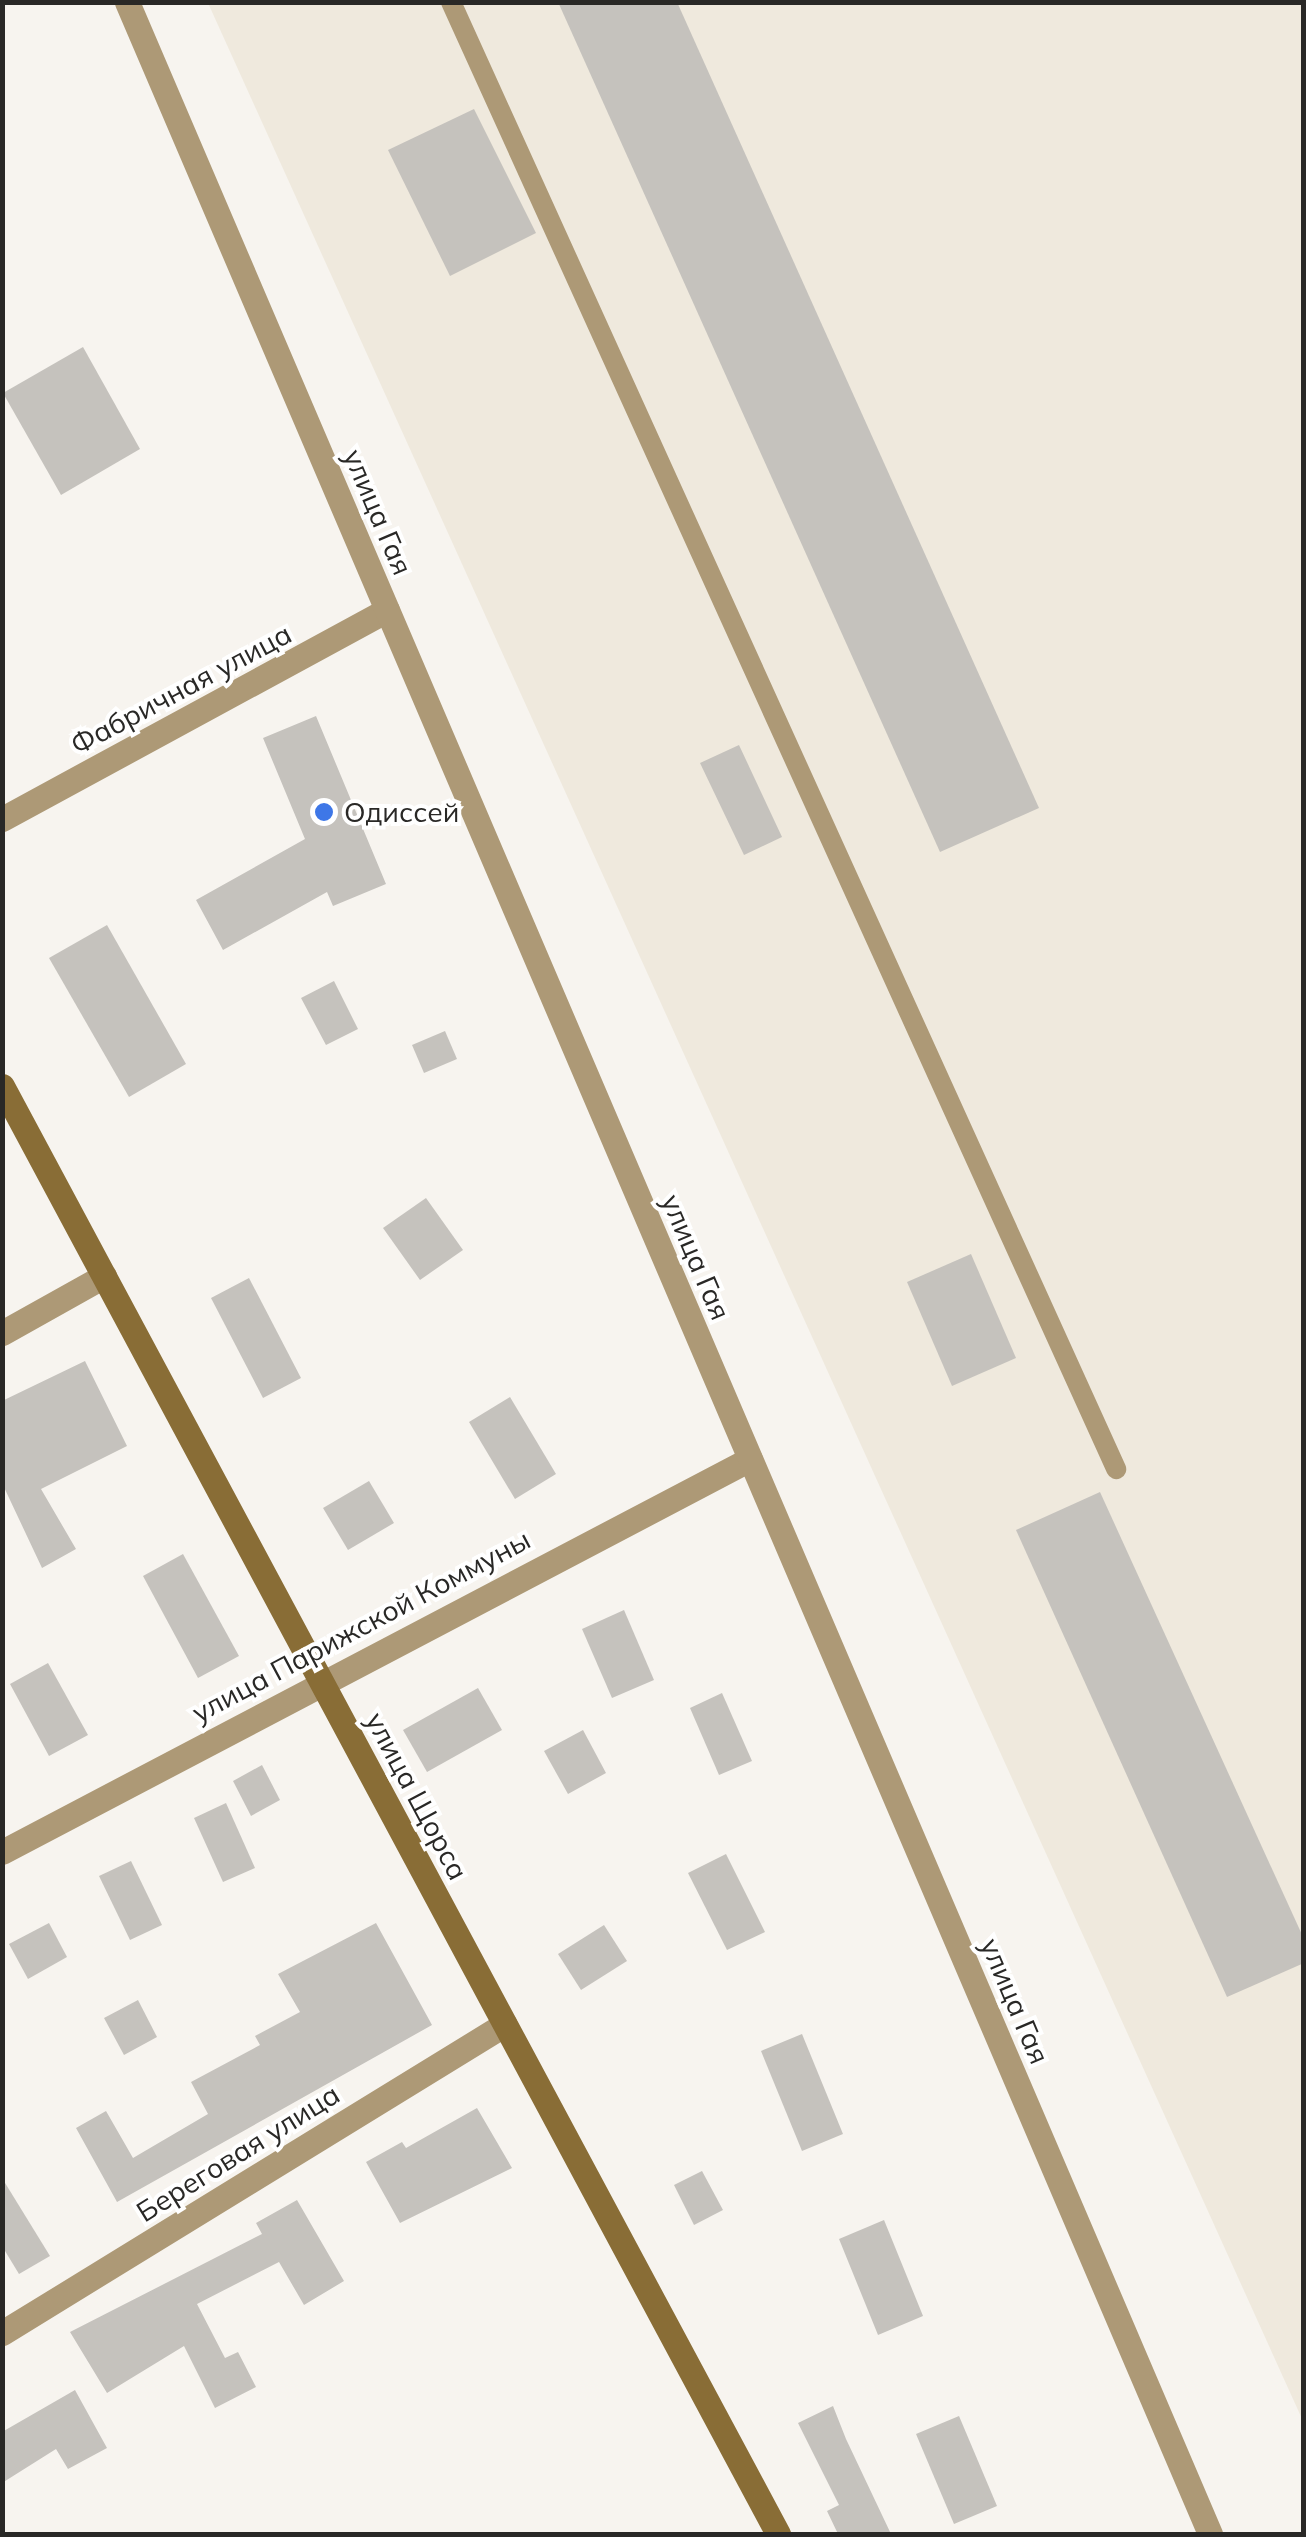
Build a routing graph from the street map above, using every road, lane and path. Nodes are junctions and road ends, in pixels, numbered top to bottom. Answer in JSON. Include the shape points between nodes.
{"nodes":[{"id":1,"x":127,"y":2,"type":"edge"},
{"id":2,"x":451,"y":2,"type":"edge"},
{"id":3,"x":387,"y":610,"type":"junction"},
{"id":4,"x":2,"y":819,"type":"edge"},
{"id":5,"x":2,"y":1086,"type":"edge"},
{"id":6,"x":104,"y":1276,"type":"junction"},
{"id":7,"x":2,"y":1333,"type":"edge"},
{"id":8,"x":750,"y":1459,"type":"junction"},
{"id":9,"x":1116,"y":1468,"type":"dead end"},
{"id":10,"x":320,"y":1680,"type":"junction"},
{"id":11,"x":2,"y":1852,"type":"edge"},
{"id":12,"x":505,"y":2024,"type":"junction"},
{"id":13,"x":2,"y":2333,"type":"edge"},
{"id":14,"x":778,"y":2534,"type":"edge"},
{"id":15,"x":1210,"y":2534,"type":"edge"}],
"edges":[{"from":1,"to":3,"type":"street","name":"улица Гая"},
{"from":2,"to":9,"type":"lane"},
{"from":3,"to":4,"type":"street","name":"Фабричная улица"},
{"from":3,"to":8,"type":"street","name":"улица Гая"},
{"from":5,"to":6,"type":"main road","name":"улица Щорса"},
{"from":6,"to":7,"type":"street"},
{"from":6,"to":10,"type":"main road","name":"улица Щорса"},
{"from":8,"to":10,"type":"street","name":"улица Парижской Коммуны"},
{"from":8,"to":15,"type":"street","name":"улица Гая"},
{"from":10,"to":11,"type":"street","name":"улица Парижской Коммуны"},
{"from":10,"to":12,"type":"main road","name":"улица Щорса"},
{"from":12,"to":13,"type":"street","name":"Береговая улица"},
{"from":12,"to":14,"type":"main road","name":"улица Щорса"}]}
